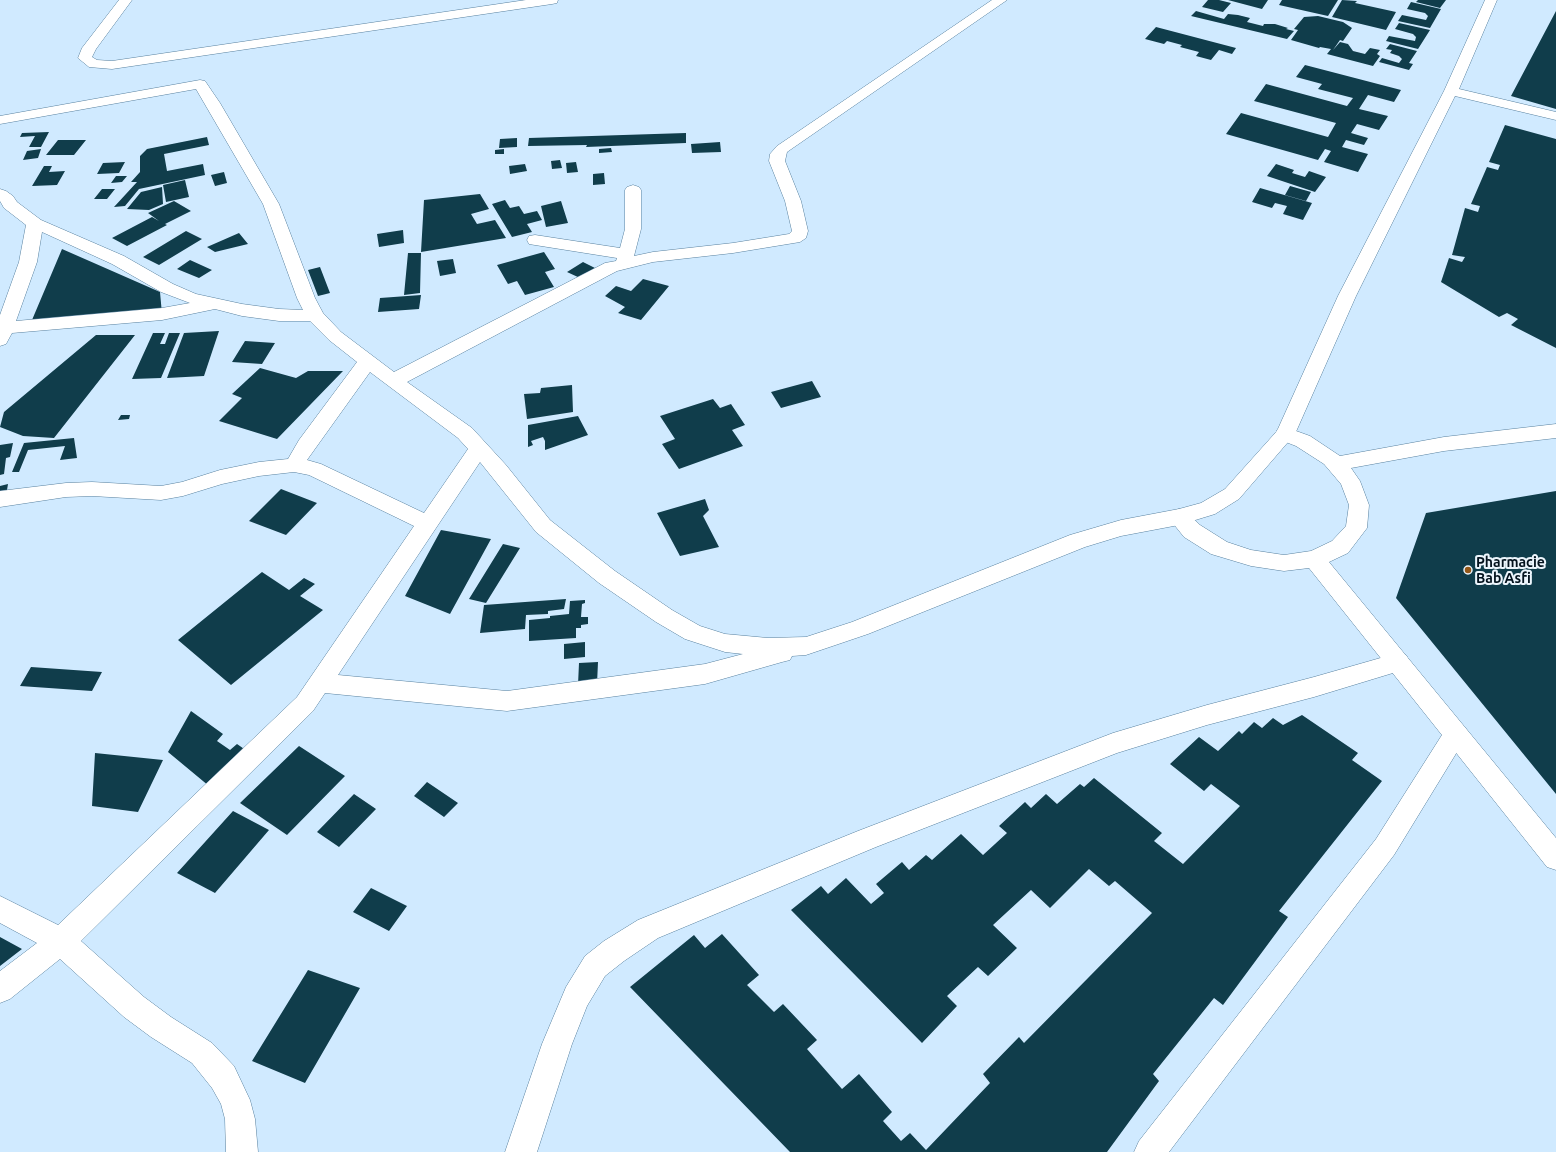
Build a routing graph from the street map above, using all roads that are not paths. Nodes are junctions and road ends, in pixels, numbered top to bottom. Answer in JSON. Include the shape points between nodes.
{"nodes":[{"id":1,"x":126,"y":0,"type":"edge"},
{"id":2,"x":552,"y":0,"type":"edge"},
{"id":3,"x":1001,"y":0,"type":"edge"},
{"id":4,"x":1491,"y":0,"type":"edge"},
{"id":5,"x":1451,"y":91,"type":"junction"},
{"id":6,"x":1556,"y":116,"type":"edge"},
{"id":7,"x":0,"y":120,"type":"edge"},
{"id":8,"x":633,"y":190,"type":"dead end"},
{"id":9,"x":0,"y":194,"type":"edge"},
{"id":10,"x":35,"y":223,"type":"junction"},
{"id":11,"x":535,"y":240,"type":"dead end"},
{"id":12,"x":625,"y":259,"type":"junction"},
{"id":13,"x":213,"y":304,"type":"junction"},
{"id":14,"x":316,"y":316,"type":"junction"},
{"id":15,"x":4,"y":322,"type":"edge"},
{"id":16,"x":368,"y":361,"type":"junction"},
{"id":17,"x":393,"y":381,"type":"junction"},
{"id":18,"x":1556,"y":431,"type":"edge"},
{"id":19,"x":1285,"y":434,"type":"junction"},
{"id":20,"x":479,"y":448,"type":"junction"},
{"id":21,"x":1335,"y":464,"type":"junction"},
{"id":22,"x":294,"y":465,"type":"junction"},
{"id":23,"x":0,"y":499,"type":"edge"},
{"id":24,"x":1179,"y":517,"type":"junction"},
{"id":25,"x":428,"y":524,"type":"junction"},
{"id":26,"x":1314,"y":559,"type":"junction"},
{"id":27,"x":806,"y":646,"type":"junction"},
{"id":28,"x":1398,"y":662,"type":"junction"},
{"id":29,"x":319,"y":683,"type":"junction"},
{"id":30,"x":1456,"y":734,"type":"junction"},
{"id":31,"x":1556,"y":858,"type":"edge"},
{"id":32,"x":0,"y":909,"type":"edge"},
{"id":33,"x":61,"y":941,"type":"junction"},
{"id":34,"x":0,"y":989,"type":"edge"},
{"id":35,"x":242,"y":1152,"type":"edge"},
{"id":36,"x":521,"y":1152,"type":"edge"},
{"id":37,"x":1150,"y":1152,"type":"edge"}],
"edges":[{"from":1,"to":2,"type":"street","via":[[88,48],[85,58],[94,64],[112,65]]},
{"from":3,"to":12,"type":"street","via":[[782,149],[778,154],[778,161],[798,220],[800,231],[797,236],[733,248]]},
{"from":4,"to":5,"type":"street"},
{"from":5,"to":6,"type":"street"},
{"from":5,"to":19,"type":"street","via":[[1347,296]]},
{"from":7,"to":14,"type":"street","via":[[200,84],[271,204],[306,298]]},
{"from":8,"to":12,"type":"street","via":[[633,229]]},
{"from":9,"to":10,"type":"street","via":[[10,205]]},
{"from":10,"to":13,"type":"street","via":[[118,260],[167,288]]},
{"from":10,"to":15,"type":"street","via":[[28,262]]},
{"from":11,"to":12,"type":"street"},
{"from":12,"to":17,"type":"street"},
{"from":13,"to":14,"type":"street","via":[[279,315]]},
{"from":13,"to":15,"type":"street","via":[[162,314]]},
{"from":14,"to":16,"type":"street","via":[[335,336]]},
{"from":16,"to":17,"type":"street"},
{"from":16,"to":22,"type":"street"},
{"from":17,"to":20,"type":"street","via":[[465,433]]},
{"from":18,"to":21,"type":"street","via":[[1444,444]]},
{"from":19,"to":21,"type":"street","via":[[1303,441]]},
{"from":19,"to":24,"type":"street","via":[[1232,494],[1208,509]]},
{"from":20,"to":25,"type":"street"},
{"from":20,"to":27,"type":"street","via":[[543,526],[607,577],[664,616],[693,633],[724,643],[768,647]]},
{"from":21,"to":26,"type":"street","via":[[1350,481],[1359,505],[1356,528],[1340,547]]},
{"from":22,"to":23,"type":"street","via":[[220,477],[162,493],[66,490]]},
{"from":22,"to":25,"type":"street","via":[[314,469]]},
{"from":24,"to":26,"type":"street","via":[[1192,531],[1219,548],[1251,558],[1284,563]]},
{"from":24,"to":27,"type":"street","via":[[1121,528],[1078,541],[860,628]]},
{"from":25,"to":29,"type":"street"},
{"from":26,"to":28,"type":"street"},
{"from":27,"to":29,"type":"street","via":[[705,674],[507,701]]},
{"from":28,"to":30,"type":"street"},
{"from":28,"to":36,"type":"street","via":[[1113,744],[868,839],[648,929],[595,966],[576,997],[557,1044]]},
{"from":29,"to":33,"type":"street","via":[[305,704]]},
{"from":30,"to":31,"type":"street"},
{"from":30,"to":37,"type":"street","via":[[1385,847]]},
{"from":32,"to":33,"type":"street"},
{"from":33,"to":34,"type":"street"},
{"from":33,"to":35,"type":"street","via":[[134,1007],[202,1053],[223,1077],[236,1100]]}]}
